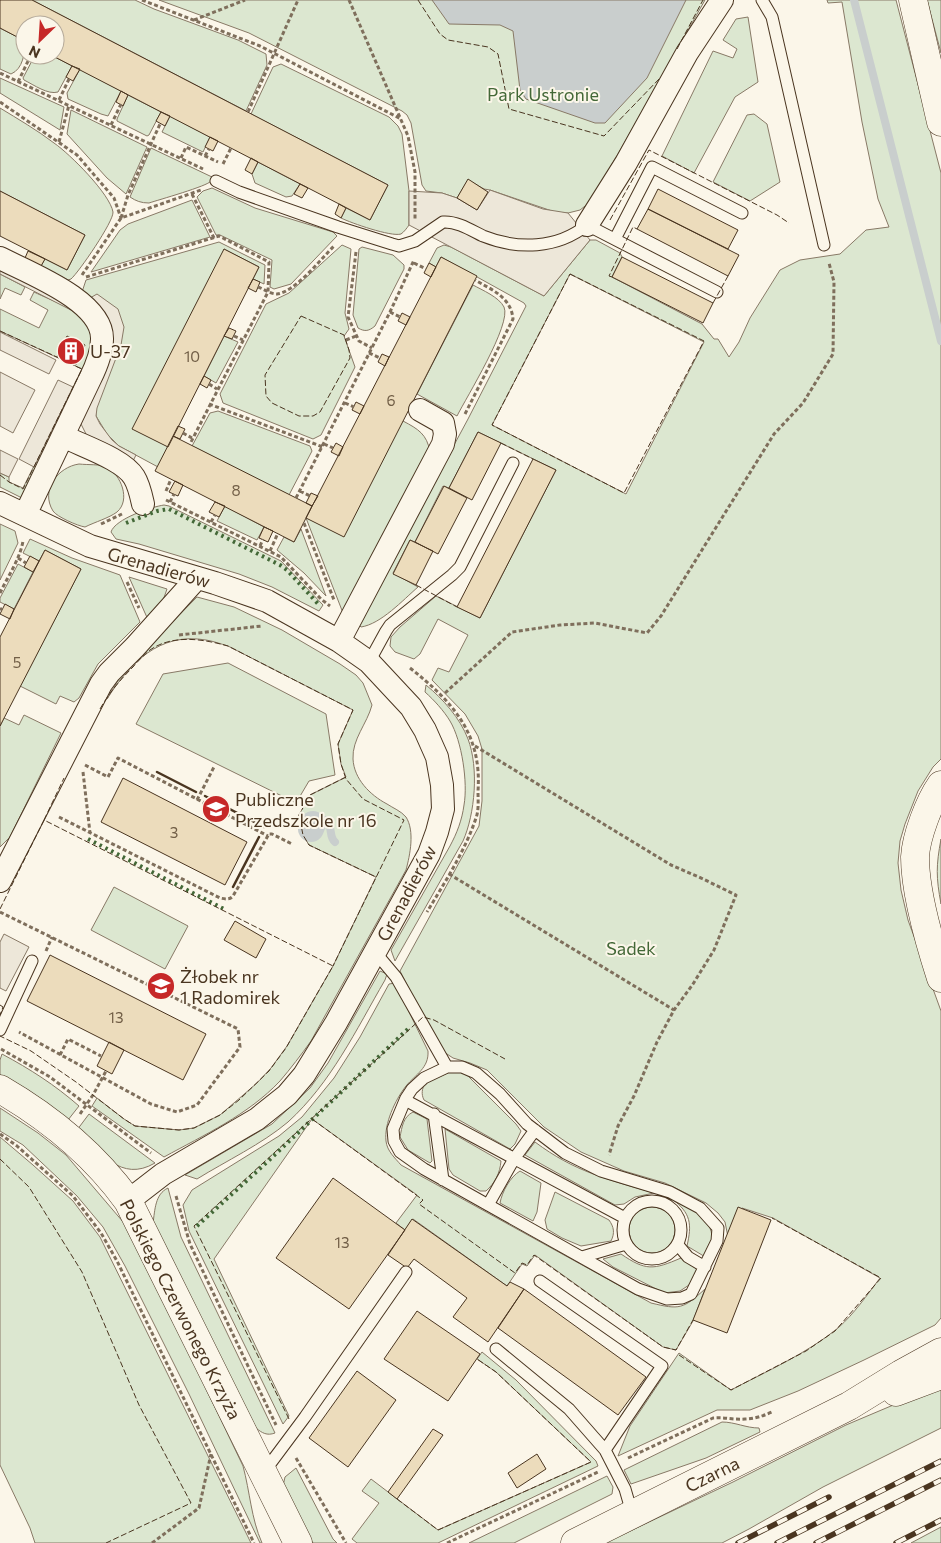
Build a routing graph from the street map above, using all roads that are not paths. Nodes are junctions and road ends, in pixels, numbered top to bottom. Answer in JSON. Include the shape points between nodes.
{"nodes":[{"id":1,"x":722,"y":0,"type":"edge"},
{"id":2,"x":762,"y":0,"type":"edge"},
{"id":3,"x":913,"y":0,"type":"edge"},
{"id":4,"x":941,"y":122,"type":"edge"},
{"id":5,"x":213,"y":176,"type":"road end"},
{"id":6,"x":742,"y":213,"type":"dead end"},
{"id":7,"x":587,"y":225,"type":"junction"},
{"id":8,"x":615,"y":239,"type":"junction"},
{"id":9,"x":824,"y":245,"type":"road end"},
{"id":10,"x":0,"y":258,"type":"edge"},
{"id":11,"x":717,"y":292,"type":"dead end"},
{"id":12,"x":420,"y":410,"type":"dead end"},
{"id":13,"x":63,"y":436,"type":"junction"},
{"id":14,"x":513,"y":463,"type":"dead end"},
{"id":15,"x":0,"y":503,"type":"edge"},
{"id":16,"x":143,"y":504,"type":"road end"},
{"id":17,"x":25,"y":523,"type":"junction"},
{"id":18,"x":197,"y":578,"type":"junction"},
{"id":19,"x":339,"y":641,"type":"junction"},
{"id":20,"x":369,"y":662,"type":"junction"},
{"id":21,"x":941,"y":785,"type":"edge"},
{"id":22,"x":0,"y":881,"type":"edge"},
{"id":23,"x":920,"y":899,"type":"junction"},
{"id":24,"x":941,"y":941,"type":"edge"},
{"id":25,"x":375,"y":952,"type":"junction"},
{"id":26,"x":32,"y":961,"type":"dead end"},
{"id":27,"x":941,"y":978,"type":"edge"},
{"id":28,"x":5,"y":1029,"type":"edge"},
{"id":29,"x":446,"y":1066,"type":"junction"},
{"id":30,"x":0,"y":1089,"type":"edge"},
{"id":31,"x":405,"y":1100,"type":"junction"},
{"id":32,"x":434,"y":1114,"type":"junction"},
{"id":33,"x":535,"y":1130,"type":"junction"},
{"id":34,"x":514,"y":1159,"type":"junction"},
{"id":35,"x":443,"y":1180,"type":"junction"},
{"id":36,"x":128,"y":1201,"type":"junction"},
{"id":37,"x":488,"y":1205,"type":"junction"},
{"id":38,"x":625,"y":1218,"type":"junction"},
{"id":39,"x":626,"y":1244,"type":"junction"},
{"id":40,"x":678,"y":1245,"type":"junction"},
{"id":41,"x":582,"y":1258,"type":"junction"},
{"id":42,"x":705,"y":1267,"type":"junction"},
{"id":43,"x":406,"y":1272,"type":"dead end"},
{"id":44,"x":540,"y":1281,"type":"dead end"},
{"id":45,"x":496,"y":1348,"type":"dead end"},
{"id":46,"x":941,"y":1352,"type":"edge"},
{"id":47,"x":941,"y":1375,"type":"edge"},
{"id":48,"x":849,"y":1406,"type":"junction"},
{"id":49,"x":605,"y":1450,"type":"junction"},
{"id":50,"x":263,"y":1474,"type":"junction"},
{"id":51,"x":632,"y":1513,"type":"junction"},
{"id":52,"x":298,"y":1543,"type":"edge"},
{"id":53,"x":575,"y":1543,"type":"edge"}],
"edges":[{"from":1,"to":7,"type":"street","via":[[687,53]]},
{"from":2,"to":9,"type":"lane","via":[[772,18]]},
{"from":3,"to":4,"type":"street"},
{"from":5,"to":7,"type":"lane","via":[[228,188],[400,246],[415,241],[443,222],[458,224],[499,242],[531,246],[573,235]]},
{"from":6,"to":8,"type":"lane","via":[[652,167]]},
{"from":7,"to":8,"type":"lane"},
{"from":8,"to":11,"type":"lane"},
{"from":10,"to":13,"type":"street","via":[[82,302],[98,322],[103,337],[98,362]]},
{"from":12,"to":19,"type":"street","via":[[443,423],[443,444]]},
{"from":13,"to":16,"type":"street","via":[[131,472]]},
{"from":13,"to":17,"type":"street"},
{"from":14,"to":20,"type":"lane","via":[[460,567],[390,625]]},
{"from":15,"to":17,"type":"street","name":"Grenadierów"},
{"from":17,"to":18,"type":"street","name":"Grenadierów"},
{"from":18,"to":19,"type":"street","name":"Grenadierów","via":[[267,601]]},
{"from":18,"to":22,"type":"street","via":[[101,684]]},
{"from":19,"to":20,"type":"street","name":"Grenadierów"},
{"from":20,"to":25,"type":"street","name":"Grenadierów","via":[[410,707],[425,730],[437,758],[443,809],[429,854]]},
{"from":21,"to":23,"type":"street","via":[[918,839],[915,856]]},
{"from":23,"to":24,"type":"street"},
{"from":23,"to":27,"type":"street"},
{"from":25,"to":29,"type":"lane","via":[[396,977]]},
{"from":25,"to":36,"type":"street","name":"Grenadierów","via":[[336,1023],[304,1075],[287,1095],[257,1119],[163,1174]]},
{"from":26,"to":28,"type":"lane"},
{"from":29,"to":31,"type":"lane","via":[[424,1078]]},
{"from":29,"to":33,"type":"lane","via":[[462,1067],[476,1073]]},
{"from":30,"to":36,"type":"street","name":"Polskiego Czerwonego Krzyża","via":[[77,1144],[111,1177]]},
{"from":31,"to":32,"type":"lane"},
{"from":31,"to":35,"type":"lane","via":[[393,1129],[394,1141],[410,1161]]},
{"from":32,"to":34,"type":"lane"},
{"from":32,"to":35,"type":"lane"},
{"from":33,"to":34,"type":"lane"},
{"from":33,"to":42,"type":"lane","via":[[565,1153],[601,1171],[670,1192],[700,1208],[718,1228],[717,1241]]},
{"from":34,"to":37,"type":"lane"},
{"from":34,"to":38,"type":"lane"},
{"from":35,"to":37,"type":"lane"},
{"from":36,"to":50,"type":"street","name":"Polskiego Czerwonego Krzyża"},
{"from":37,"to":41,"type":"lane"},
{"from":38,"to":39,"type":"lane"},
{"from":38,"to":40,"type":"lane","via":[[630,1210],[647,1200],[664,1202],[678,1214],[682,1228]]},
{"from":39,"to":40,"type":"lane","via":[[634,1254],[645,1259],[669,1255]]},
{"from":39,"to":41,"type":"lane"},
{"from":40,"to":42,"type":"lane","via":[[688,1257]]},
{"from":41,"to":42,"type":"lane","via":[[638,1289],[667,1299],[691,1294]]},
{"from":43,"to":50,"type":"lane"},
{"from":44,"to":49,"type":"lane","via":[[662,1366]]},
{"from":45,"to":49,"type":"lane","via":[[569,1409]]},
{"from":46,"to":48,"type":"street","name":"Czarna"},
{"from":47,"to":48,"type":"street","name":"Czarna"},
{"from":48,"to":51,"type":"street","name":"Czarna"},
{"from":49,"to":51,"type":"lane","via":[[625,1489]]},
{"from":50,"to":52,"type":"street","name":"Polskiego Czerwonego Krzyża"},
{"from":51,"to":53,"type":"street","name":"Czarna"}]}
